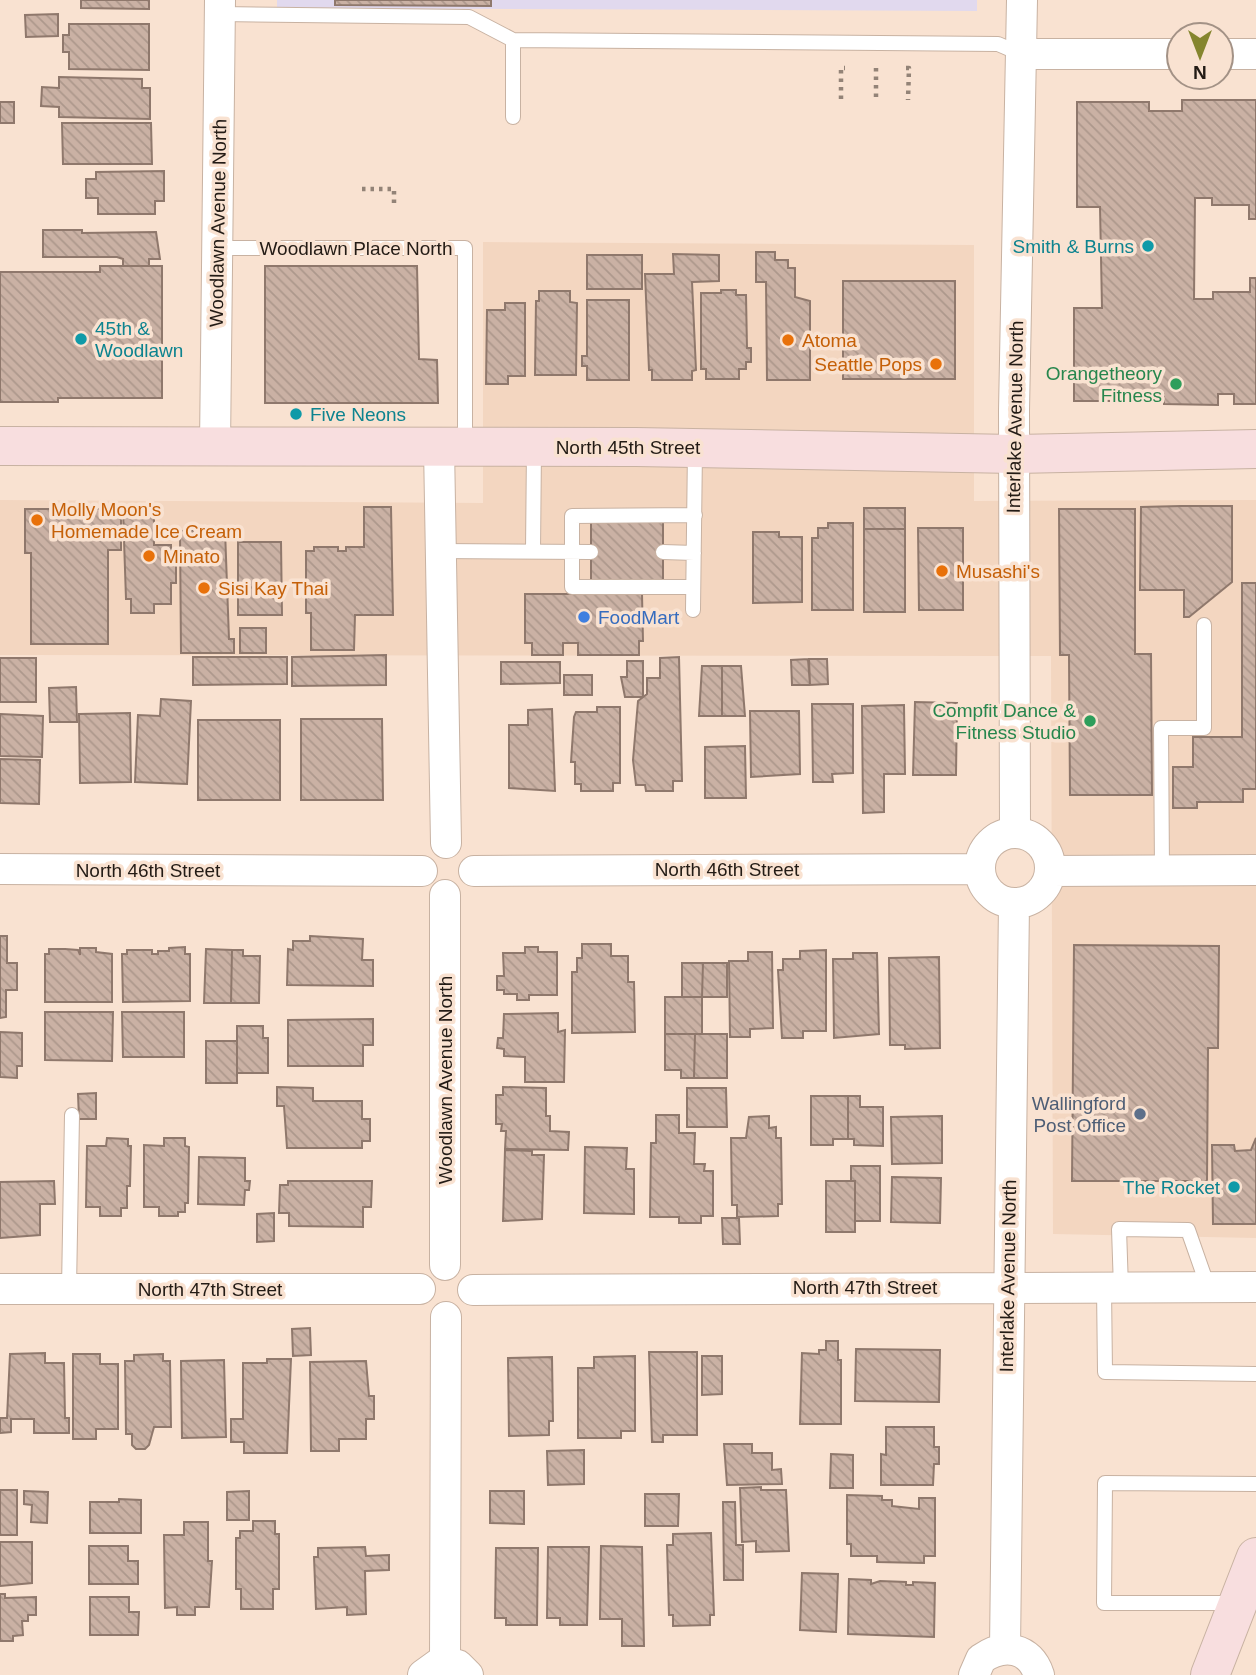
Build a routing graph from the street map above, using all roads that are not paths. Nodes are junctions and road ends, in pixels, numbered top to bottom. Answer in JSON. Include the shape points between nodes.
{"nodes":[{"id":1,"x":1022,"y":0,"type":"edge"},
{"id":2,"x":220,"y":7,"type":"edge"},
{"id":3,"x":513,"y":40,"type":"junction"},
{"id":4,"x":1021,"y":54,"type":"junction"},
{"id":5,"x":1165,"y":54,"type":"edge"},
{"id":6,"x":1235,"y":54,"type":"edge"},
{"id":7,"x":1256,"y":54,"type":"edge"},
{"id":8,"x":513,"y":117,"type":"dead end"},
{"id":9,"x":217,"y":248,"type":"junction"},
{"id":10,"x":0,"y":446,"type":"edge"},
{"id":11,"x":215,"y":446,"type":"junction"},
{"id":12,"x":452,"y":446,"type":"junction"},
{"id":13,"x":534,"y":447,"type":"junction"},
{"id":14,"x":695,"y":447,"type":"junction"},
{"id":15,"x":1256,"y":449,"type":"edge"},
{"id":16,"x":1014,"y":454,"type":"junction"},
{"id":17,"x":695,"y":515,"type":"junction"},
{"id":18,"x":439,"y":551,"type":"junction"},
{"id":19,"x":533,"y":551,"type":"junction"},
{"id":20,"x":572,"y":552,"type":"junction"},
{"id":21,"x":591,"y":552,"type":"dead end"},
{"id":22,"x":663,"y":552,"type":"dead end"},
{"id":23,"x":694,"y":553,"type":"junction"},
{"id":24,"x":693,"y":587,"type":"junction"},
{"id":25,"x":693,"y":610,"type":"dead end"},
{"id":26,"x":1203,"y":625,"type":"dead end"},
{"id":27,"x":1015,"y":833,"type":"junction"},
{"id":28,"x":446,"y":843,"type":"junction"},
{"id":29,"x":0,"y":869,"type":"edge"},
{"id":30,"x":979,"y":869,"type":"junction"},
{"id":31,"x":474,"y":870,"type":"junction"},
{"id":32,"x":1163,"y":870,"type":"junction"},
{"id":33,"x":1256,"y":870,"type":"edge"},
{"id":34,"x":422,"y":871,"type":"junction"},
{"id":35,"x":1050,"y":871,"type":"junction"},
{"id":36,"x":445,"y":895,"type":"junction"},
{"id":37,"x":1014,"y":903,"type":"junction"},
{"id":38,"x":72,"y":1115,"type":"dead end"},
{"id":39,"x":445,"y":1265,"type":"junction"},
{"id":40,"x":1007,"y":1286,"type":"junction"},
{"id":41,"x":1208,"y":1287,"type":"junction"},
{"id":42,"x":1256,"y":1287,"type":"edge"},
{"id":43,"x":1113,"y":1288,"type":"junction"},
{"id":44,"x":0,"y":1289,"type":"edge"},
{"id":45,"x":69,"y":1289,"type":"junction"},
{"id":46,"x":420,"y":1289,"type":"junction"},
{"id":47,"x":473,"y":1290,"type":"junction"},
{"id":48,"x":446,"y":1317,"type":"junction"},
{"id":49,"x":1256,"y":1374,"type":"edge"},
{"id":50,"x":1256,"y":1484,"type":"edge"},
{"id":51,"x":1256,"y":1557,"type":"edge"},
{"id":52,"x":1238,"y":1604,"type":"junction"},
{"id":53,"x":1005,"y":1648,"type":"junction"},
{"id":54,"x":445,"y":1671,"type":"edge"},
{"id":55,"x":974,"y":1675,"type":"edge"},
{"id":56,"x":1039,"y":1675,"type":"edge"},
{"id":57,"x":1210,"y":1675,"type":"edge"}],
"edges":[{"from":1,"to":4,"type":"street","name":"Interlake Avenue North"},
{"from":2,"to":3,"type":"lane","via":[[469,16]]},
{"from":2,"to":9,"type":"street","name":"Woodlawn Avenue North"},
{"from":3,"to":4,"type":"lane","via":[[998,44]]},
{"from":3,"to":8,"type":"lane"},
{"from":4,"to":5,"type":"street"},
{"from":4,"to":16,"type":"street","name":"Interlake Avenue North"},
{"from":6,"to":7,"type":"street"},
{"from":9,"to":11,"type":"street","name":"Woodlawn Avenue North"},
{"from":9,"to":12,"type":"lane","name":"Woodlawn Place North","via":[[465,248]]},
{"from":10,"to":11,"type":"main road","name":"North 45th Street"},
{"from":11,"to":12,"type":"main road","name":"North 45th Street"},
{"from":12,"to":13,"type":"main road","name":"North 45th Street"},
{"from":12,"to":18,"type":"street"},
{"from":13,"to":14,"type":"main road","name":"North 45th Street"},
{"from":13,"to":19,"type":"lane"},
{"from":14,"to":16,"type":"main road","name":"North 45th Street"},
{"from":14,"to":17,"type":"lane"},
{"from":15,"to":16,"type":"main road","name":"North 45th Street"},
{"from":16,"to":27,"type":"street","name":"Interlake Avenue North"},
{"from":17,"to":20,"type":"lane","via":[[572,516]]},
{"from":17,"to":23,"type":"lane"},
{"from":18,"to":19,"type":"lane"},
{"from":18,"to":28,"type":"street"},
{"from":19,"to":20,"type":"lane"},
{"from":20,"to":21,"type":"lane"},
{"from":20,"to":24,"type":"lane","via":[[572,587]]},
{"from":22,"to":23,"type":"lane"},
{"from":23,"to":24,"type":"lane"},
{"from":24,"to":25,"type":"lane"},
{"from":26,"to":32,"type":"lane","via":[[1203,727],[1161,727]]},
{"from":27,"to":30,"type":"street","via":[[990,842]]},
{"from":27,"to":35,"type":"street","via":[[1035,839],[1044,848]]},
{"from":28,"to":31,"type":"street","via":[[467,850]]},
{"from":28,"to":34,"type":"street","via":[[429,850]]},
{"from":29,"to":34,"type":"street","name":"North 46th Street"},
{"from":30,"to":31,"type":"street","name":"North 46th Street"},
{"from":30,"to":37,"type":"street","via":[[989,893]]},
{"from":31,"to":36,"type":"street","via":[[467,888]]},
{"from":32,"to":33,"type":"street"},
{"from":32,"to":35,"type":"street"},
{"from":34,"to":36,"type":"street","via":[[433,891]]},
{"from":35,"to":37,"type":"street","via":[[1040,893]]},
{"from":36,"to":39,"type":"street","name":"Woodlawn Avenue North"},
{"from":37,"to":40,"type":"street","name":"Interlake Avenue North"},
{"from":38,"to":45,"type":"lane"},
{"from":39,"to":46,"type":"street","via":[[427,1272]]},
{"from":39,"to":47,"type":"street","via":[[465,1271]]},
{"from":40,"to":43,"type":"street","name":"North 47th Street"},
{"from":40,"to":47,"type":"street","name":"North 47th Street"},
{"from":40,"to":53,"type":"street","name":"Interlake Avenue North"},
{"from":41,"to":42,"type":"street","name":"North 47th Street"},
{"from":41,"to":43,"type":"street","name":"North 47th Street"},
{"from":41,"to":43,"type":"lane","via":[[1188,1230],[1119,1229]]},
{"from":43,"to":49,"type":"lane","via":[[1105,1372]]},
{"from":44,"to":45,"type":"street","name":"North 47th Street"},
{"from":45,"to":46,"type":"street","name":"North 47th Street"},
{"from":46,"to":48,"type":"street","via":[[425,1307]]},
{"from":47,"to":48,"type":"street","via":[[467,1309]]},
{"from":48,"to":54,"type":"street"},
{"from":50,"to":52,"type":"lane","via":[[1105,1483],[1104,1604]]},
{"from":51,"to":52,"type":"main road"},
{"from":52,"to":57,"type":"main road"},
{"from":53,"to":55,"type":"street","via":[[981,1659]]},
{"from":53,"to":56,"type":"street","via":[[1030,1658]]}]}
